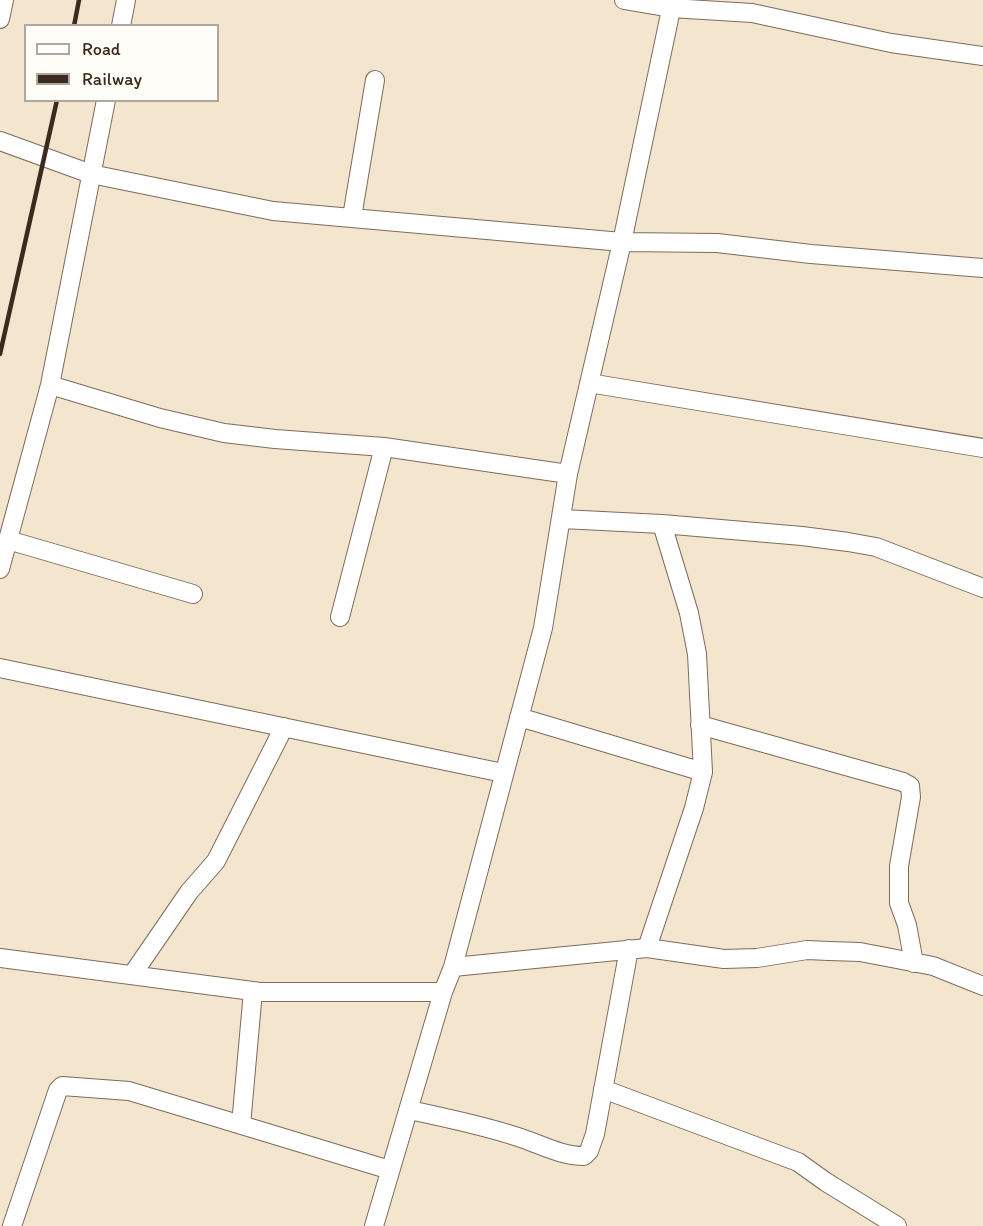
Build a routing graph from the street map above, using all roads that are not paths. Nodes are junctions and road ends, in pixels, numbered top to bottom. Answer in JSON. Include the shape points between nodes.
{"nodes":[{"id":1,"x":4,"y":0,"type":"edge"},
{"id":2,"x":126,"y":0,"type":"edge"},
{"id":3,"x":624,"y":0,"type":"edge"},
{"id":4,"x":672,"y":4,"type":"edge"},
{"id":5,"x":0,"y":19,"type":"edge"},
{"id":6,"x":121,"y":24,"type":"edge"},
{"id":7,"x":983,"y":56,"type":"edge"},
{"id":8,"x":375,"y":80,"type":"dead end"},
{"id":9,"x":106,"y":102,"type":"edge"},
{"id":10,"x":0,"y":141,"type":"edge"},
{"id":11,"x":91,"y":174,"type":"junction"},
{"id":12,"x":352,"y":217,"type":"junction"},
{"id":13,"x":622,"y":242,"type":"junction"},
{"id":14,"x":983,"y":268,"type":"edge"},
{"id":15,"x":590,"y":383,"type":"junction"},
{"id":16,"x":50,"y":385,"type":"junction"},
{"id":17,"x":384,"y":447,"type":"junction"},
{"id":18,"x":983,"y":448,"type":"edge"},
{"id":19,"x":568,"y":474,"type":"junction"},
{"id":20,"x":562,"y":519,"type":"junction"},
{"id":21,"x":662,"y":524,"type":"junction"},
{"id":22,"x":8,"y":540,"type":"junction"},
{"id":23,"x":0,"y":569,"type":"edge"},
{"id":24,"x":983,"y":588,"type":"edge"},
{"id":25,"x":193,"y":594,"type":"dead end"},
{"id":26,"x":340,"y":617,"type":"dead end"},
{"id":27,"x":0,"y":668,"type":"edge"},
{"id":28,"x":519,"y":717,"type":"junction"},
{"id":29,"x":700,"y":725,"type":"junction"},
{"id":30,"x":284,"y":727,"type":"junction"},
{"id":31,"x":703,"y":772,"type":"junction"},
{"id":32,"x":503,"y":773,"type":"junction"},
{"id":33,"x":647,"y":948,"type":"junction"},
{"id":34,"x":629,"y":949,"type":"junction"},
{"id":35,"x":0,"y":958,"type":"edge"},
{"id":36,"x":914,"y":963,"type":"junction"},
{"id":37,"x":453,"y":967,"type":"junction"},
{"id":38,"x":132,"y":975,"type":"junction"},
{"id":39,"x":983,"y":986,"type":"edge"},
{"id":40,"x":253,"y":991,"type":"junction"},
{"id":41,"x":443,"y":992,"type":"junction"},
{"id":42,"x":603,"y":1089,"type":"junction"},
{"id":43,"x":410,"y":1110,"type":"junction"},
{"id":44,"x":241,"y":1125,"type":"junction"},
{"id":45,"x":390,"y":1170,"type":"junction"},
{"id":46,"x":12,"y":1226,"type":"edge"},
{"id":47,"x":374,"y":1226,"type":"edge"},
{"id":48,"x":897,"y":1226,"type":"edge"}],
"edges":[{"from":1,"to":5,"type":"street"},
{"from":2,"to":6,"type":"street"},
{"from":3,"to":4,"type":"street"},
{"from":4,"to":7,"type":"street","via":[[752,13],[891,43]]},
{"from":4,"to":13,"type":"street"},
{"from":8,"to":12,"type":"street"},
{"from":9,"to":11,"type":"street"},
{"from":10,"to":11,"type":"street"},
{"from":11,"to":12,"type":"street","via":[[273,211]]},
{"from":11,"to":16,"type":"street"},
{"from":12,"to":13,"type":"street"},
{"from":13,"to":14,"type":"street","via":[[717,243]]},
{"from":13,"to":15,"type":"street"},
{"from":15,"to":18,"type":"street"},
{"from":15,"to":19,"type":"street"},
{"from":16,"to":17,"type":"street","via":[[224,433]]},
{"from":16,"to":22,"type":"street"},
{"from":17,"to":19,"type":"street"},
{"from":17,"to":26,"type":"street"},
{"from":19,"to":20,"type":"street"},
{"from":20,"to":21,"type":"street"},
{"from":20,"to":28,"type":"street","via":[[543,628]]},
{"from":21,"to":24,"type":"street","via":[[802,536],[876,547]]},
{"from":21,"to":29,"type":"street","via":[[697,654]]},
{"from":22,"to":23,"type":"street"},
{"from":22,"to":25,"type":"street"},
{"from":27,"to":30,"type":"street"},
{"from":28,"to":31,"type":"street"},
{"from":28,"to":32,"type":"street"},
{"from":29,"to":31,"type":"street"},
{"from":29,"to":36,"type":"street","via":[[910,786],[899,867],[899,903]]},
{"from":30,"to":32,"type":"street"},
{"from":30,"to":38,"type":"street","via":[[216,861],[189,892]]},
{"from":31,"to":33,"type":"street"},
{"from":32,"to":37,"type":"street"},
{"from":33,"to":34,"type":"street"},
{"from":33,"to":36,"type":"street","via":[[724,959],[807,950],[860,952]]},
{"from":34,"to":37,"type":"street"},
{"from":34,"to":42,"type":"street"},
{"from":35,"to":38,"type":"street"},
{"from":36,"to":39,"type":"street","via":[[933,966]]},
{"from":37,"to":41,"type":"street"},
{"from":38,"to":40,"type":"street"},
{"from":40,"to":41,"type":"street"},
{"from":40,"to":44,"type":"street"},
{"from":41,"to":43,"type":"street"},
{"from":42,"to":43,"type":"street","via":[[595,1134],[584,1156],[569,1156],[496,1130]]},
{"from":42,"to":48,"type":"street","via":[[798,1162]]},
{"from":43,"to":45,"type":"street"},
{"from":44,"to":45,"type":"street"},
{"from":44,"to":46,"type":"street","via":[[129,1091],[62,1086]]},
{"from":45,"to":47,"type":"street"}]}
